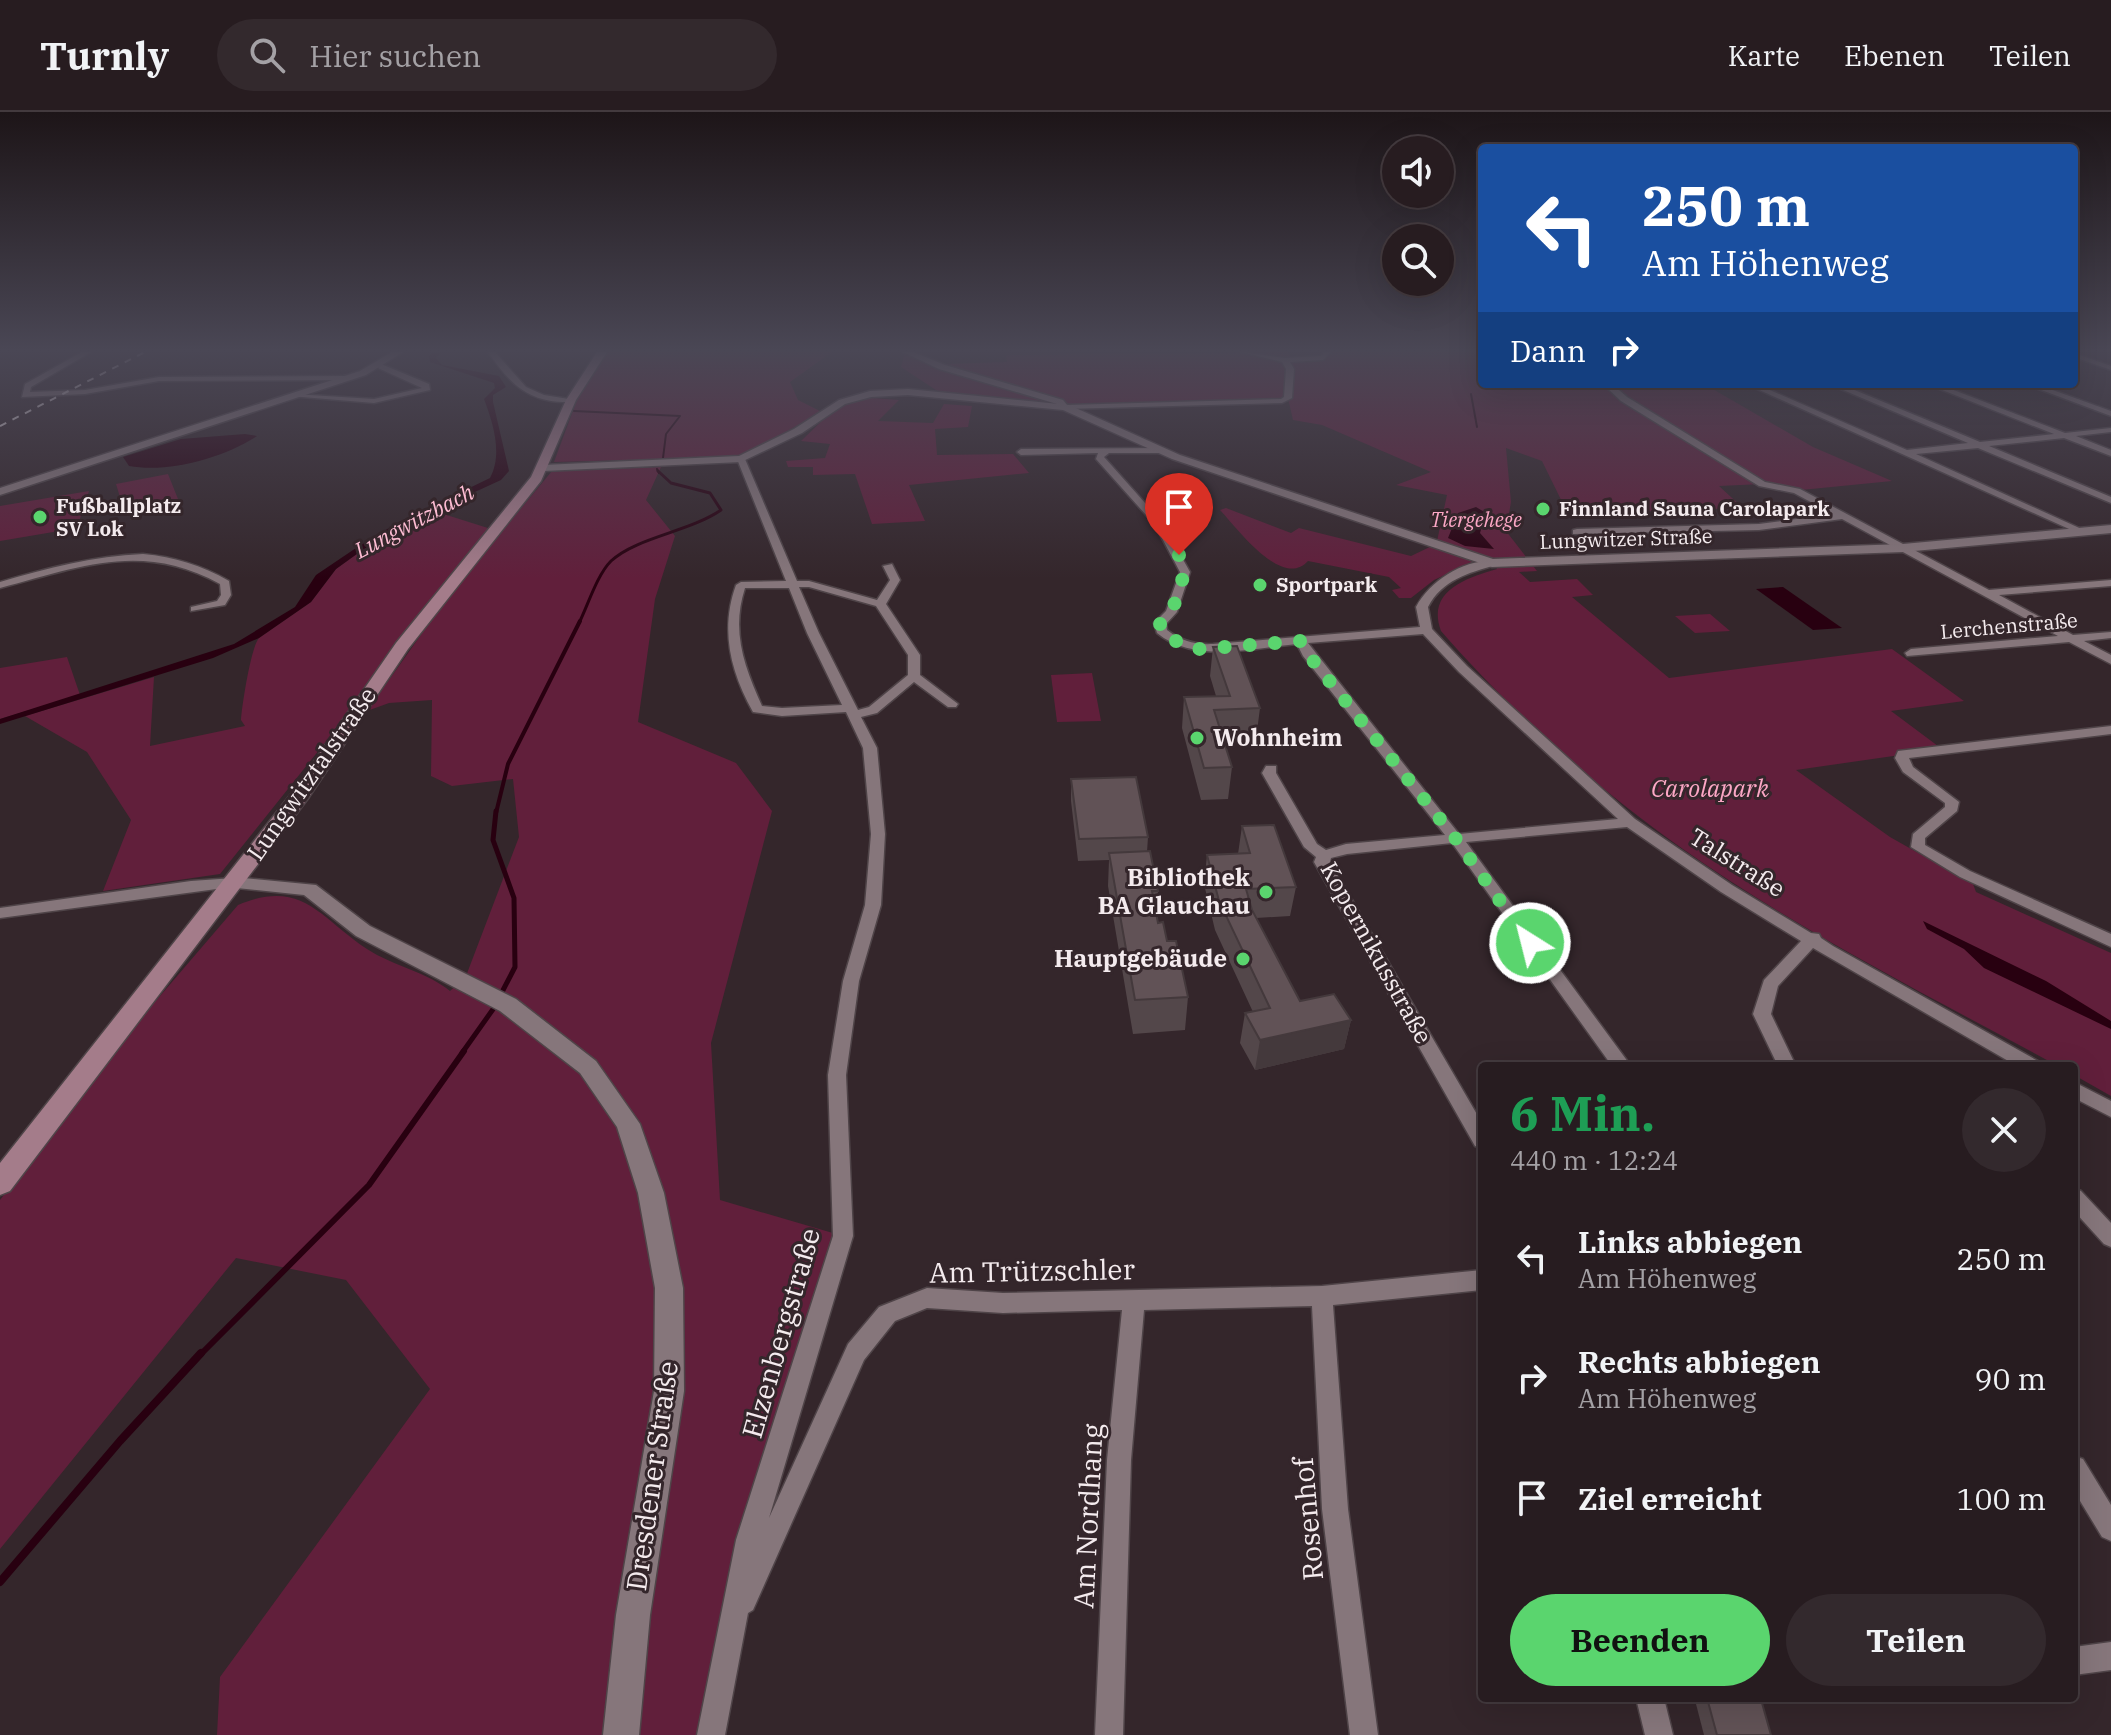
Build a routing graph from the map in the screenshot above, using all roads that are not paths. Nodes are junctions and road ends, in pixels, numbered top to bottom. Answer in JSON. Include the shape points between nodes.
{"nodes":[{"id":1,"x":197,"y":428,"type":"edge"},
{"id":2,"x":560,"y":428,"type":"edge"},
{"id":3,"x":803,"y":428,"type":"edge"},
{"id":4,"x":1110,"y":428,"type":"edge"},
{"id":5,"x":1671,"y":428,"type":"edge"},
{"id":6,"x":1846,"y":428,"type":"edge"},
{"id":7,"x":1939,"y":428,"type":"edge"},
{"id":8,"x":2045,"y":428,"type":"edge"},
{"id":9,"x":2111,"y":430,"type":"edge"},
{"id":10,"x":2064,"y":435,"type":"junction"},
{"id":11,"x":1983,"y":446,"type":"junction"},
{"id":12,"x":1159,"y":450,"type":"junction"},
{"id":13,"x":1021,"y":452,"type":"dead end"},
{"id":14,"x":1106,"y":452,"type":"junction"},
{"id":15,"x":1902,"y":453,"type":"junction"},
{"id":16,"x":2111,"y":453,"type":"edge"},
{"id":17,"x":741,"y":459,"type":"junction"},
{"id":18,"x":543,"y":468,"type":"junction"},
{"id":19,"x":0,"y":492,"type":"edge"},
{"id":20,"x":2111,"y":500,"type":"edge"},
{"id":21,"x":1846,"y":516,"type":"junction"},
{"id":22,"x":2111,"y":529,"type":"edge"},
{"id":23,"x":2081,"y":531,"type":"junction"},
{"id":24,"x":1577,"y":532,"type":"dead end"},
{"id":25,"x":1903,"y":548,"type":"junction"},
{"id":26,"x":1492,"y":563,"type":"junction"},
{"id":27,"x":888,"y":566,"type":"dead end"},
{"id":28,"x":791,"y":582,"type":"junction"},
{"id":29,"x":2111,"y":583,"type":"edge"},
{"id":30,"x":0,"y":585,"type":"edge"},
{"id":31,"x":1988,"y":593,"type":"junction"},
{"id":32,"x":880,"y":604,"type":"junction"},
{"id":33,"x":195,"y":609,"type":"dead end"},
{"id":34,"x":1426,"y":630,"type":"junction"},
{"id":35,"x":2111,"y":635,"type":"edge"},
{"id":36,"x":2072,"y":638,"type":"junction"},
{"id":37,"x":1301,"y":641,"type":"junction"},
{"id":38,"x":1911,"y":653,"type":"dead end"},
{"id":39,"x":2111,"y":660,"type":"edge"},
{"id":40,"x":914,"y":676,"type":"junction"},
{"id":41,"x":952,"y":704,"type":"dead end"},
{"id":42,"x":852,"y":711,"type":"junction"},
{"id":43,"x":2111,"y":730,"type":"edge"},
{"id":44,"x":1271,"y":769,"type":"dead end"},
{"id":45,"x":1630,"y":822,"type":"junction"},
{"id":46,"x":1456,"y":839,"type":"junction"},
{"id":47,"x":1324,"y":855,"type":"junction"},
{"id":48,"x":234,"y":883,"type":"junction"},
{"id":49,"x":0,"y":913,"type":"edge"},
{"id":50,"x":1813,"y":938,"type":"junction"},
{"id":51,"x":2111,"y":941,"type":"edge"},
{"id":52,"x":1619,"y":1062,"type":"edge"},
{"id":53,"x":1785,"y":1062,"type":"edge"},
{"id":54,"x":2025,"y":1062,"type":"edge"},
{"id":55,"x":2078,"y":1091,"type":"edge"},
{"id":56,"x":2111,"y":1110,"type":"edge"},
{"id":57,"x":1478,"y":1133,"type":"edge"},
{"id":58,"x":0,"y":1183,"type":"edge"},
{"id":59,"x":2078,"y":1201,"type":"edge"},
{"id":60,"x":2111,"y":1238,"type":"edge"},
{"id":61,"x":1478,"y":1280,"type":"edge"},
{"id":62,"x":1322,"y":1296,"type":"junction"},
{"id":63,"x":1134,"y":1300,"type":"junction"},
{"id":64,"x":2078,"y":1474,"type":"edge"},
{"id":65,"x":2111,"y":1528,"type":"edge"},
{"id":66,"x":732,"y":1627,"type":"junction"},
{"id":67,"x":2111,"y":1656,"type":"edge"},
{"id":68,"x":2078,"y":1660,"type":"edge"},
{"id":69,"x":1651,"y":1702,"type":"edge"},
{"id":70,"x":621,"y":1735,"type":"edge"},
{"id":71,"x":711,"y":1735,"type":"edge"},
{"id":72,"x":1109,"y":1735,"type":"edge"},
{"id":73,"x":1364,"y":1735,"type":"edge"},
{"id":74,"x":1659,"y":1735,"type":"edge"}],
"edges":[{"from":1,"to":19,"type":"street"},
{"from":2,"to":18,"type":"main road","name":"Lungwitztalstraße"},
{"from":3,"to":17,"type":"street","name":"Lungwitzer Straße"},
{"from":4,"to":12,"type":"street","name":"Lungwitzer Straße"},
{"from":5,"to":21,"type":"street","via":[[1762,484],[1797,491]]},
{"from":6,"to":15,"type":"street"},
{"from":7,"to":11,"type":"street"},
{"from":8,"to":10,"type":"street"},
{"from":9,"to":10,"type":"street"},
{"from":10,"to":11,"type":"street"},
{"from":10,"to":16,"type":"street"},
{"from":11,"to":15,"type":"street"},
{"from":11,"to":20,"type":"street"},
{"from":12,"to":14,"type":"street"},
{"from":12,"to":26,"type":"street","name":"Lungwitzer Straße"},
{"from":13,"to":14,"type":"street"},
{"from":14,"to":37,"type":"street","via":[[1099,457],[1159,524],[1185,572],[1161,631],[1182,645],[1213,648]]},
{"from":15,"to":23,"type":"street"},
{"from":17,"to":18,"type":"street"},
{"from":17,"to":28,"type":"street","name":"Elzenbergstraße"},
{"from":18,"to":48,"type":"main road","name":"Lungwitztalstraße","via":[[402,646]]},
{"from":21,"to":24,"type":"street","via":[[1759,527]]},
{"from":21,"to":25,"type":"street"},
{"from":22,"to":23,"type":"street","name":"Lungwitzer Straße"},
{"from":23,"to":25,"type":"street","name":"Lungwitzer Straße"},
{"from":25,"to":26,"type":"street","name":"Lungwitzer Straße"},
{"from":25,"to":31,"type":"street"},
{"from":26,"to":34,"type":"street","via":[[1434,588],[1422,607]]},
{"from":27,"to":32,"type":"street","via":[[895,580]]},
{"from":28,"to":32,"type":"street","via":[[824,586]]},
{"from":28,"to":42,"type":"street","name":"Elzenbergstraße"},
{"from":28,"to":42,"type":"street","via":[[741,585],[731,607],[732,642],[757,709]]},
{"from":29,"to":31,"type":"street"},
{"from":30,"to":33,"type":"street","via":[[92,561],[155,556],[206,570],[225,583],[221,603]]},
{"from":31,"to":36,"type":"street"},
{"from":32,"to":40,"type":"street","via":[[914,655]]},
{"from":34,"to":37,"type":"street"},
{"from":34,"to":45,"type":"street","name":"Talstraße"},
{"from":35,"to":36,"type":"street","name":"Lerchenstraße"},
{"from":36,"to":38,"type":"street","name":"Lerchenstraße"},
{"from":36,"to":39,"type":"street"},
{"from":37,"to":46,"type":"street"},
{"from":40,"to":41,"type":"street"},
{"from":40,"to":42,"type":"street","via":[[873,710]]},
{"from":42,"to":66,"type":"street","name":"Elzenbergstraße","via":[[870,748],[878,834],[873,905],[851,981],[837,1075],[843,1236],[749,1540]]},
{"from":43,"to":51,"type":"street","via":[[1903,754],[1908,769],[1952,802],[1952,808],[1918,837],[1918,847]]},
{"from":44,"to":47,"type":"street","name":"Kopernikusstraße","via":[[1311,847]]},
{"from":45,"to":46,"type":"street"},
{"from":45,"to":50,"type":"street","name":"Talstraße"},
{"from":46,"to":47,"type":"street"},
{"from":46,"to":52,"type":"street"},
{"from":47,"to":57,"type":"street","name":"Kopernikusstraße","via":[[1322,862]]},
{"from":48,"to":49,"type":"street"},
{"from":48,"to":58,"type":"main road","name":"Lungwitztalstraße"},
{"from":48,"to":70,"type":"street","name":"Dresdener Straße","via":[[309,889],[363,931],[497,999],[588,1067],[628,1124],[651,1193],[669,1288],[669,1391],[633,1615]]},
{"from":50,"to":53,"type":"street","via":[[1770,984],[1762,1014]]},
{"from":50,"to":54,"type":"street","name":"Talstraße"},
{"from":55,"to":56,"type":"street"},
{"from":59,"to":60,"type":"street"},
{"from":61,"to":62,"type":"street","name":"Am Trützschler"},
{"from":62,"to":63,"type":"street","name":"Am Trützschler"},
{"from":62,"to":73,"type":"street","name":"Rosenhof","via":[[1335,1509]]},
{"from":63,"to":66,"type":"street","name":"Am Trützschler","via":[[1003,1303],[927,1298],[877,1322],[850,1364]]},
{"from":63,"to":72,"type":"street","name":"Am Nordhang","via":[[1119,1460]]},
{"from":64,"to":65,"type":"street"},
{"from":66,"to":71,"type":"street","name":"Elzenbergstraße"},
{"from":67,"to":68,"type":"street"},
{"from":69,"to":74,"type":"street"}]}
